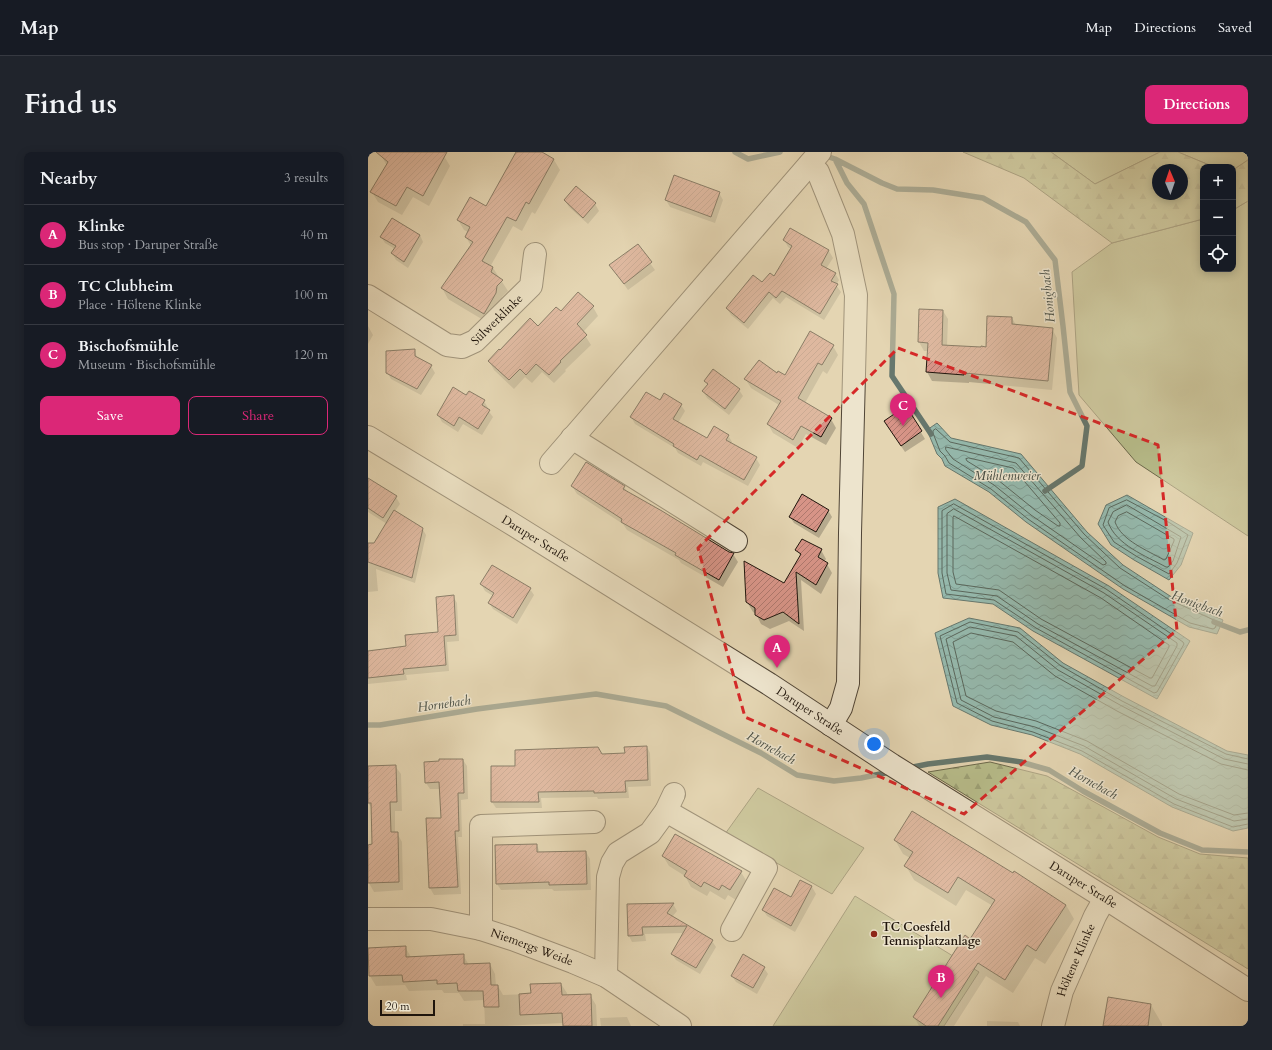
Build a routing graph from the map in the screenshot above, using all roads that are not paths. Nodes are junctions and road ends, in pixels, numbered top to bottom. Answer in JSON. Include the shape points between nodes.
{"nodes":[{"id":1,"x":815,"y":158,"type":"edge"},
{"id":2,"x":535,"y":254,"type":"dead end"},
{"id":3,"x":368,"y":296,"type":"edge"},
{"id":4,"x":368,"y":437,"type":"edge"},
{"id":5,"x":572,"y":438,"type":"junction"},
{"id":6,"x":551,"y":463,"type":"dead end"},
{"id":7,"x":736,"y":542,"type":"dead end"},
{"id":8,"x":831,"y":724,"type":"junction"},
{"id":9,"x":594,"y":822,"type":"dead end"},
{"id":10,"x":1106,"y":898,"type":"junction"},
{"id":11,"x":368,"y":919,"type":"edge"},
{"id":12,"x":481,"y":929,"type":"junction"},
{"id":13,"x":732,"y":930,"type":"dead end"},
{"id":14,"x":606,"y":976,"type":"junction"},
{"id":15,"x":1248,"y":990,"type":"edge"},
{"id":16,"x":680,"y":1026,"type":"edge"},
{"id":17,"x":1053,"y":1026,"type":"edge"}],
"edges":[{"from":1,"to":5,"type":"street"},
{"from":1,"to":8,"type":"street","via":[[818,172],[843,234],[856,295],[848,684],[841,708]]},
{"from":2,"to":3,"type":"street","name":"Sülwerklinke","via":[[531,286],[475,341],[462,347],[447,345]]},
{"from":4,"to":8,"type":"street","name":"Daruper Straße"},
{"from":5,"to":6,"type":"street"},
{"from":5,"to":7,"type":"street"},
{"from":8,"to":10,"type":"street","name":"Daruper Straße"},
{"from":9,"to":12,"type":"street","via":[[481,826]]},
{"from":10,"to":15,"type":"street","name":"Daruper Straße"},
{"from":10,"to":17,"type":"street","name":"Höltene Klinke","via":[[1095,916],[1062,991]]},
{"from":11,"to":12,"type":"street","name":"Niemergs Weide","via":[[431,919]]},
{"from":12,"to":14,"type":"street","name":"Niemergs Weide"},
{"from":13,"to":14,"type":"street","via":[[766,868],[670,803],[650,833],[618,853],[612,863],[608,877]]},
{"from":14,"to":16,"type":"street","name":"Niemergs Weide"}]}
